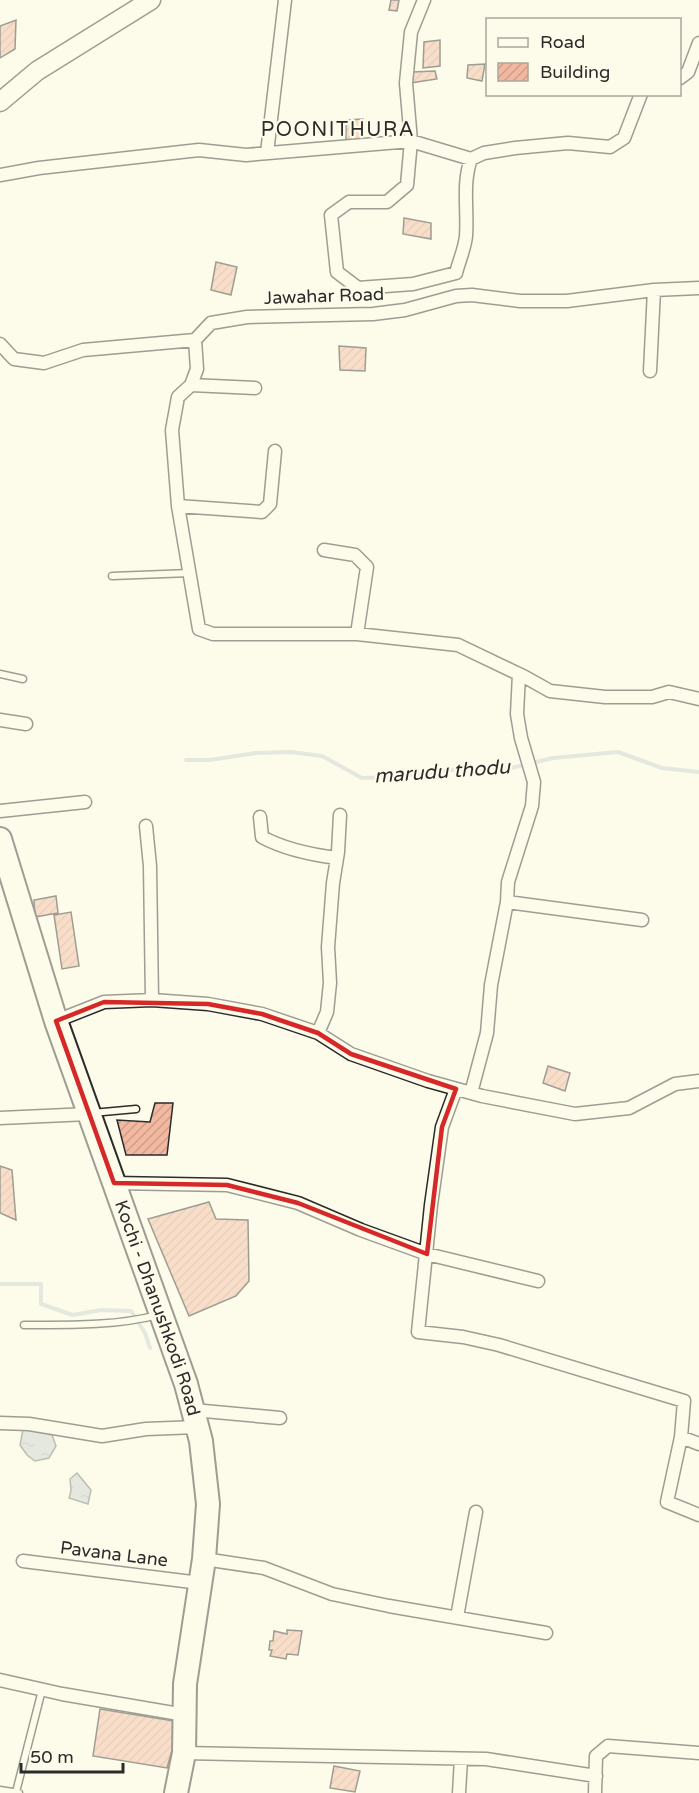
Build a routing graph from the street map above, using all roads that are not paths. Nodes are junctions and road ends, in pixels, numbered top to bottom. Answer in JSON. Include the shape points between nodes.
{"nodes":[{"id":1,"x":151,"y":0,"type":"edge"},
{"id":2,"x":285,"y":0,"type":"edge"},
{"id":3,"x":424,"y":0,"type":"edge"},
{"id":4,"x":699,"y":43,"type":"edge"},
{"id":5,"x":681,"y":77,"type":"edge"},
{"id":6,"x":640,"y":96,"type":"edge"},
{"id":7,"x":0,"y":102,"type":"edge"},
{"id":8,"x":411,"y":141,"type":"junction"},
{"id":9,"x":267,"y":153,"type":"junction"},
{"id":10,"x":471,"y":159,"type":"junction"},
{"id":11,"x":0,"y":175,"type":"edge"},
{"id":12,"x":699,"y":288,"type":"edge"},
{"id":13,"x":654,"y":290,"type":"junction"},
{"id":14,"x":195,"y":340,"type":"junction"},
{"id":15,"x":0,"y":344,"type":"edge"},
{"id":16,"x":650,"y":372,"type":"dead end"},
{"id":17,"x":191,"y":386,"type":"junction"},
{"id":18,"x":255,"y":388,"type":"dead end"},
{"id":19,"x":275,"y":451,"type":"dead end"},
{"id":20,"x":178,"y":506,"type":"junction"},
{"id":21,"x":324,"y":550,"type":"dead end"},
{"id":22,"x":190,"y":573,"type":"junction"},
{"id":23,"x":112,"y":576,"type":"dead end"},
{"id":24,"x":357,"y":634,"type":"junction"},
{"id":25,"x":0,"y":674,"type":"edge"},
{"id":26,"x":519,"y":674,"type":"junction"},
{"id":27,"x":23,"y":679,"type":"dead end"},
{"id":28,"x":699,"y":699,"type":"edge"},
{"id":29,"x":0,"y":720,"type":"edge"},
{"id":30,"x":26,"y":724,"type":"dead end"},
{"id":31,"x":85,"y":802,"type":"dead end"},
{"id":32,"x":0,"y":812,"type":"edge"},
{"id":33,"x":340,"y":816,"type":"dead end"},
{"id":34,"x":260,"y":817,"type":"dead end"},
{"id":35,"x":146,"y":826,"type":"dead end"},
{"id":36,"x":0,"y":839,"type":"edge"},
{"id":37,"x":337,"y":858,"type":"junction"},
{"id":38,"x":507,"y":902,"type":"junction"},
{"id":39,"x":642,"y":920,"type":"dead end"},
{"id":40,"x":152,"y":1000,"type":"junction"},
{"id":41,"x":56,"y":1021,"type":"junction"},
{"id":42,"x":318,"y":1033,"type":"junction"},
{"id":43,"x":699,"y":1081,"type":"edge"},
{"id":44,"x":456,"y":1089,"type":"junction"},
{"id":45,"x":471,"y":1093,"type":"junction"},
{"id":46,"x":136,"y":1109,"type":"dead end"},
{"id":47,"x":89,"y":1113,"type":"junction"},
{"id":48,"x":0,"y":1118,"type":"edge"},
{"id":49,"x":114,"y":1183,"type":"junction"},
{"id":50,"x":427,"y":1254,"type":"junction"},
{"id":51,"x":538,"y":1281,"type":"dead end"},
{"id":52,"x":154,"y":1316,"type":"junction"},
{"id":53,"x":24,"y":1325,"type":"dead end"},
{"id":54,"x":195,"y":1418,"type":"junction"},
{"id":55,"x":280,"y":1418,"type":"dead end"},
{"id":56,"x":0,"y":1423,"type":"edge"},
{"id":57,"x":681,"y":1437,"type":"junction"},
{"id":58,"x":699,"y":1444,"type":"edge"},
{"id":59,"x":476,"y":1512,"type":"dead end"},
{"id":60,"x":699,"y":1515,"type":"edge"},
{"id":61,"x":204,"y":1559,"type":"junction"},
{"id":62,"x":23,"y":1561,"type":"dead end"},
{"id":63,"x":200,"y":1583,"type":"junction"},
{"id":64,"x":457,"y":1617,"type":"junction"},
{"id":65,"x":546,"y":1633,"type":"dead end"},
{"id":66,"x":0,"y":1680,"type":"edge"},
{"id":67,"x":42,"y":1689,"type":"junction"},
{"id":68,"x":185,"y":1715,"type":"junction"},
{"id":69,"x":184,"y":1753,"type":"junction"},
{"id":70,"x":699,"y":1754,"type":"edge"},
{"id":71,"x":461,"y":1759,"type":"junction"},
{"id":72,"x":596,"y":1776,"type":"junction"},
{"id":73,"x":0,"y":1790,"type":"edge"},
{"id":74,"x":18,"y":1793,"type":"edge"},
{"id":75,"x":176,"y":1793,"type":"edge"},
{"id":76,"x":459,"y":1793,"type":"edge"},
{"id":77,"x":595,"y":1793,"type":"edge"}],
"edges":[{"from":1,"to":7,"type":"main road","via":[[37,71]]},
{"from":2,"to":9,"type":"street"},
{"from":3,"to":8,"type":"street","via":[[411,32],[406,83]]},
{"from":4,"to":5,"type":"street","via":[[688,72]]},
{"from":6,"to":10,"type":"street","via":[[624,138],[610,147],[568,143],[514,148]]},
{"from":8,"to":9,"type":"street"},
{"from":8,"to":10,"type":"street"},
{"from":8,"to":10,"type":"street","via":[[407,185],[387,202],[349,202],[331,214],[337,272],[358,288],[413,284],[456,273],[466,237],[466,181]]},
{"from":9,"to":11,"type":"street","via":[[199,150]]},
{"from":12,"to":13,"type":"street","name":"Jawahar Road"},
{"from":13,"to":14,"type":"street","name":"Jawahar Road","via":[[567,301],[456,296],[373,315],[247,317],[211,323]]},
{"from":13,"to":16,"type":"street"},
{"from":14,"to":15,"type":"street","via":[[83,351],[44,363],[14,359]]},
{"from":14,"to":17,"type":"street","via":[[196,369]]},
{"from":17,"to":18,"type":"street"},
{"from":17,"to":20,"type":"street","via":[[178,397],[172,430]]},
{"from":19,"to":20,"type":"street","via":[[270,504],[262,512]]},
{"from":20,"to":22,"type":"street"},
{"from":21,"to":24,"type":"street","via":[[355,555],[367,567]]},
{"from":22,"to":23,"type":"lane"},
{"from":22,"to":24,"type":"street","via":[[198,629],[213,634]]},
{"from":24,"to":26,"type":"street","via":[[458,645]]},
{"from":25,"to":27,"type":"lane"},
{"from":26,"to":28,"type":"street","via":[[550,691],[605,698],[652,697],[669,692]]},
{"from":26,"to":38,"type":"street","via":[[517,714],[534,782],[531,806],[508,882]]},
{"from":29,"to":30,"type":"street"},
{"from":31,"to":32,"type":"street"},
{"from":33,"to":37,"type":"street"},
{"from":34,"to":37,"type":"street","via":[[262,837],[273,843]]},
{"from":35,"to":40,"type":"street"},
{"from":36,"to":41,"type":"highway","name":"Kochi - Dhanushkodi Road"},
{"from":37,"to":42,"type":"street","via":[[328,947],[327,1012]]},
{"from":38,"to":39,"type":"street"},
{"from":38,"to":45,"type":"street","via":[[491,985],[487,1033]]},
{"from":40,"to":41,"type":"street","via":[[104,1002]]},
{"from":40,"to":42,"type":"street","via":[[208,1004],[262,1014]]},
{"from":41,"to":47,"type":"highway","name":"Kochi - Dhanushkodi Road"},
{"from":42,"to":44,"type":"street","via":[[351,1054]]},
{"from":43,"to":45,"type":"street","via":[[675,1084],[629,1108],[575,1114]]},
{"from":44,"to":45,"type":"street"},
{"from":44,"to":50,"type":"street","via":[[442,1127]]},
{"from":46,"to":47,"type":"lane"},
{"from":47,"to":48,"type":"street"},
{"from":47,"to":49,"type":"highway","name":"Kochi - Dhanushkodi Road"},
{"from":49,"to":50,"type":"street","via":[[227,1185],[298,1203]]},
{"from":49,"to":52,"type":"highway","name":"Kochi - Dhanushkodi Road"},
{"from":50,"to":51,"type":"street"},
{"from":50,"to":57,"type":"street","via":[[417,1332],[499,1345],[684,1401]]},
{"from":52,"to":53,"type":"lane"},
{"from":52,"to":54,"type":"highway","name":"Kochi - Dhanushkodi Road","via":[[186,1384]]},
{"from":54,"to":55,"type":"street"},
{"from":54,"to":56,"type":"street","via":[[102,1436]]},
{"from":54,"to":61,"type":"highway","name":"Kochi - Dhanushkodi Road","via":[[208,1504]]},
{"from":57,"to":58,"type":"street"},
{"from":57,"to":60,"type":"street","via":[[667,1502]]},
{"from":59,"to":64,"type":"street"},
{"from":61,"to":63,"type":"highway","name":"Kochi - Dhanushkodi Road"},
{"from":61,"to":64,"type":"street","via":[[264,1568],[332,1594]]},
{"from":62,"to":63,"type":"street","name":"Pavana Lane"},
{"from":63,"to":68,"type":"highway","name":"Kochi - Dhanushkodi Road","via":[[185,1684]]},
{"from":64,"to":65,"type":"street"},
{"from":66,"to":67,"type":"street"},
{"from":67,"to":68,"type":"street"},
{"from":67,"to":74,"type":"lane"},
{"from":68,"to":69,"type":"highway","name":"Kochi - Dhanushkodi Road"},
{"from":69,"to":71,"type":"street"},
{"from":69,"to":75,"type":"highway","name":"Kochi - Dhanushkodi Road"},
{"from":70,"to":72,"type":"street","via":[[608,1746],[596,1756]]},
{"from":71,"to":72,"type":"street","via":[[486,1759]]},
{"from":71,"to":76,"type":"street"},
{"from":72,"to":77,"type":"street"},
{"from":73,"to":74,"type":"lane"}]}
